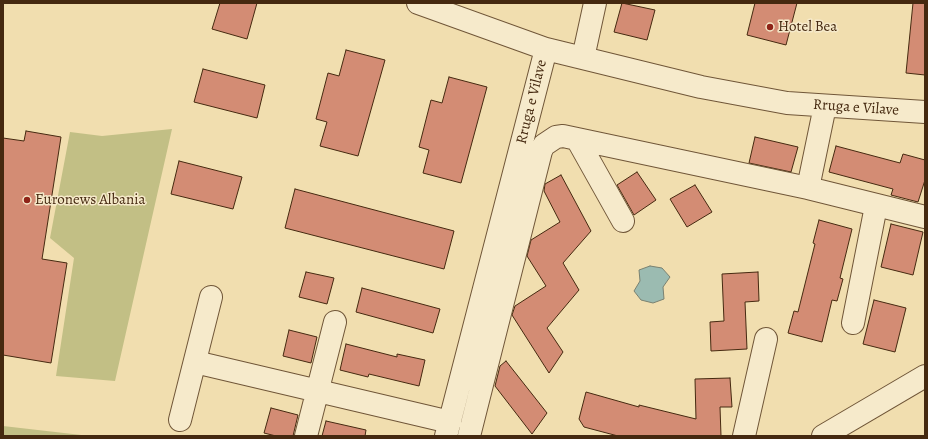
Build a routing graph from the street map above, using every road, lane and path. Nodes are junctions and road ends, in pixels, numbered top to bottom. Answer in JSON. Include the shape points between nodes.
{"nodes":[{"id":1,"x":418,"y":3,"type":"edge"},
{"id":2,"x":595,"y":3,"type":"edge"},
{"id":3,"x":546,"y":48,"type":"junction"},
{"id":4,"x":583,"y":58,"type":"junction"},
{"id":5,"x":825,"y":106,"type":"junction"},
{"id":6,"x":925,"y":112,"type":"edge"},
{"id":7,"x":577,"y":139,"type":"junction"},
{"id":8,"x":808,"y":188,"type":"junction"},
{"id":9,"x":876,"y":206,"type":"junction"},
{"id":10,"x":925,"y":217,"type":"edge"},
{"id":11,"x":623,"y":221,"type":"dead end"},
{"id":12,"x":211,"y":296,"type":"dead end"},
{"id":13,"x":335,"y":322,"type":"dead end"},
{"id":14,"x":853,"y":323,"type":"dead end"},
{"id":15,"x":766,"y":340,"type":"dead end"},
{"id":16,"x":195,"y":362,"type":"junction"},
{"id":17,"x":925,"y":376,"type":"edge"},
{"id":18,"x":317,"y":392,"type":"junction"},
{"id":19,"x":180,"y":420,"type":"dead end"},
{"id":20,"x":448,"y":429,"type":"edge"},
{"id":21,"x":306,"y":436,"type":"edge"},
{"id":22,"x":469,"y":436,"type":"edge"},
{"id":23,"x":744,"y":436,"type":"edge"},
{"id":24,"x":823,"y":436,"type":"edge"}],
"edges":[{"from":1,"to":3,"type":"street"},
{"from":2,"to":4,"type":"street"},
{"from":3,"to":4,"type":"street","name":"Rruga e Vilave"},
{"from":3,"to":20,"type":"street","name":"Rruga e Vilave"},
{"from":4,"to":5,"type":"street","name":"Rruga e Vilave","via":[[747,96]]},
{"from":5,"to":6,"type":"street","name":"Rruga e Vilave"},
{"from":5,"to":8,"type":"street"},
{"from":7,"to":8,"type":"street"},
{"from":7,"to":11,"type":"street"},
{"from":7,"to":22,"type":"street","via":[[556,137],[544,145],[541,151]]},
{"from":8,"to":9,"type":"street"},
{"from":9,"to":10,"type":"street"},
{"from":9,"to":14,"type":"street"},
{"from":12,"to":16,"type":"street"},
{"from":13,"to":18,"type":"street"},
{"from":15,"to":23,"type":"street"},
{"from":16,"to":18,"type":"street"},
{"from":16,"to":19,"type":"street"},
{"from":17,"to":24,"type":"street"},
{"from":18,"to":20,"type":"street"},
{"from":18,"to":21,"type":"street"}]}
